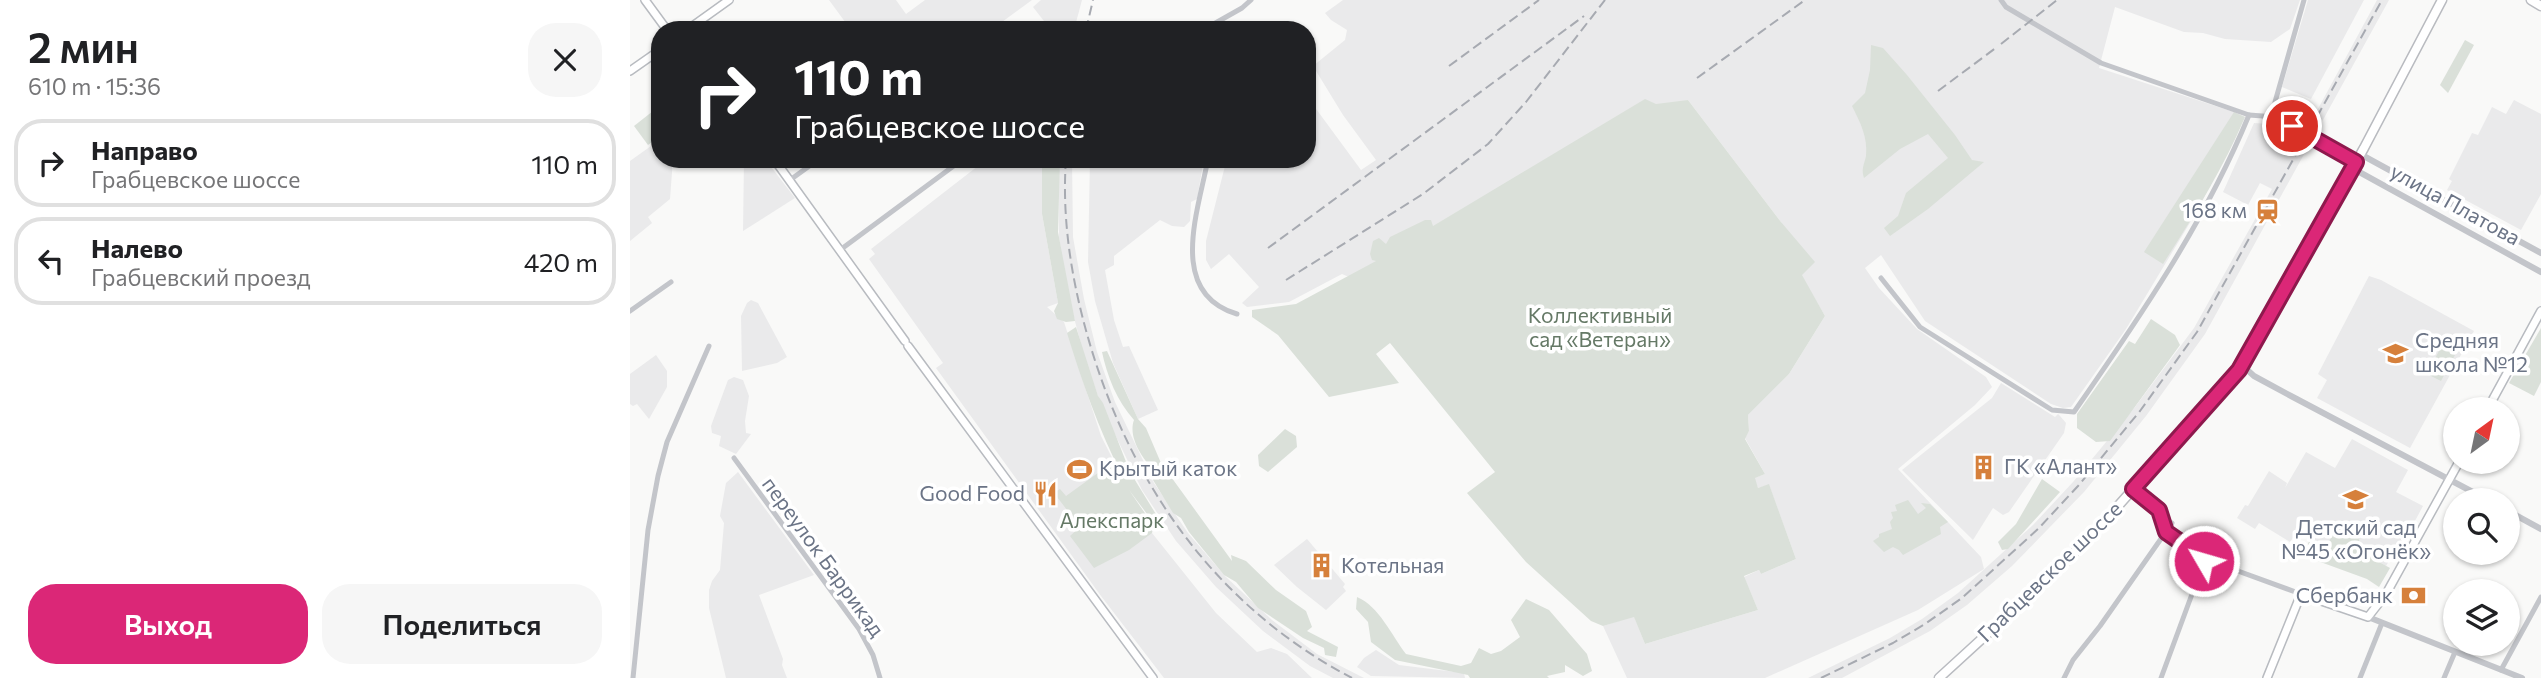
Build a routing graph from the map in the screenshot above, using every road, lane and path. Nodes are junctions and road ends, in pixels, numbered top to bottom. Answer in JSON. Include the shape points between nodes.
{"nodes":[{"id":1,"x":645,"y":0,"type":"edge"},
{"id":2,"x":729,"y":0,"type":"edge"},
{"id":3,"x":1251,"y":0,"type":"edge"},
{"id":4,"x":2001,"y":0,"type":"edge"},
{"id":5,"x":2304,"y":0,"type":"edge"},
{"id":6,"x":2442,"y":0,"type":"edge"},
{"id":7,"x":2531,"y":0,"type":"edge"},
{"id":8,"x":2541,"y":6,"type":"edge"},
{"id":9,"x":660,"y":21,"type":"edge"},
{"id":10,"x":700,"y":21,"type":"edge"},
{"id":11,"x":1219,"y":21,"type":"edge"},
{"id":12,"x":651,"y":56,"type":"edge"},
{"id":13,"x":630,"y":71,"type":"edge"},
{"id":14,"x":2249,"y":115,"type":"junction"},
{"id":15,"x":2276,"y":117,"type":"junction"},
{"id":16,"x":2356,"y":161,"type":"junction"},
{"id":17,"x":781,"y":168,"type":"edge"},
{"id":18,"x":807,"y":168,"type":"edge"},
{"id":19,"x":951,"y":168,"type":"edge"},
{"id":20,"x":1206,"y":168,"type":"edge"},
{"id":21,"x":790,"y":180,"type":"junction"},
{"id":22,"x":840,"y":250,"type":"junction"},
{"id":23,"x":2541,"y":253,"type":"edge"},
{"id":24,"x":2541,"y":272,"type":"edge"},
{"id":25,"x":1881,"y":278,"type":"dead end"},
{"id":26,"x":671,"y":282,"type":"dead end"},
{"id":27,"x":630,"y":311,"type":"edge"},
{"id":28,"x":2541,"y":311,"type":"edge"},
{"id":29,"x":1237,"y":314,"type":"dead end"},
{"id":30,"x":709,"y":346,"type":"dead end"},
{"id":31,"x":2243,"y":366,"type":"junction"},
{"id":32,"x":2494,"y":397,"type":"edge"},
{"id":33,"x":734,"y":458,"type":"dead end"},
{"id":34,"x":2452,"y":474,"type":"edge"},
{"id":35,"x":2449,"y":479,"type":"junction"},
{"id":36,"x":2466,"y":488,"type":"edge"},
{"id":37,"x":2133,"y":489,"type":"junction"},
{"id":38,"x":2520,"y":518,"type":"edge"},
{"id":39,"x":2172,"y":523,"type":"dead end"},
{"id":40,"x":2541,"y":529,"type":"edge"},
{"id":41,"x":2166,"y":532,"type":"junction"},
{"id":42,"x":2205,"y":559,"type":"junction"},
{"id":43,"x":2301,"y":594,"type":"junction"},
{"id":44,"x":2541,"y":597,"type":"edge"},
{"id":45,"x":2368,"y":617,"type":"junction"},
{"id":46,"x":2382,"y":623,"type":"junction"},
{"id":47,"x":2443,"y":647,"type":"edge"},
{"id":48,"x":2453,"y":656,"type":"edge"},
{"id":49,"x":2465,"y":656,"type":"edge"},
{"id":50,"x":2501,"y":670,"type":"junction"},
{"id":51,"x":1149,"y":676,"type":"edge"},
{"id":52,"x":633,"y":678,"type":"edge"},
{"id":53,"x":880,"y":678,"type":"edge"},
{"id":54,"x":1939,"y":678,"type":"edge"},
{"id":55,"x":2064,"y":678,"type":"edge"},
{"id":56,"x":2161,"y":678,"type":"edge"},
{"id":57,"x":2267,"y":678,"type":"edge"},
{"id":58,"x":2360,"y":678,"type":"edge"},
{"id":59,"x":2444,"y":678,"type":"edge"},
{"id":60,"x":2522,"y":678,"type":"edge"}],
"edges":[{"from":1,"to":9,"type":"main road"},
{"from":2,"to":10,"type":"main road"},
{"from":3,"to":11,"type":"street"},
{"from":4,"to":14,"type":"street","via":[[2101,63]]},
{"from":5,"to":15,"type":"street","via":[[2275,102]]},
{"from":6,"to":16,"type":"main road","name":"Грабцевское шоссе"},
{"from":7,"to":8,"type":"main road"},
{"from":12,"to":13,"type":"main road"},
{"from":14,"to":15,"type":"street"},
{"from":14,"to":25,"type":"street","via":[[2202,215],[2129,334],[2074,412],[2052,410],[1920,327]]},
{"from":15,"to":16,"type":"street"},
{"from":16,"to":23,"type":"street","name":"улица Платова"},
{"from":16,"to":24,"type":"street","name":"улица Платова"},
{"from":16,"to":31,"type":"main road","name":"Грабцевское шоссе"},
{"from":17,"to":21,"type":"main road"},
{"from":18,"to":21,"type":"street"},
{"from":19,"to":22,"type":"street"},
{"from":20,"to":29,"type":"street","via":[[1191,257],[1202,291],[1221,309]]},
{"from":21,"to":22,"type":"main road"},
{"from":22,"to":51,"type":"main road"},
{"from":26,"to":27,"type":"street"},
{"from":28,"to":32,"type":"main road"},
{"from":30,"to":52,"type":"street","via":[[667,442],[658,476]]},
{"from":31,"to":35,"type":"street"},
{"from":31,"to":37,"type":"main road","name":"Грабцевское шоссе"},
{"from":33,"to":53,"type":"street","name":"переулок Баррикад","via":[[859,629]]},
{"from":34,"to":35,"type":"main road"},
{"from":35,"to":36,"type":"street"},
{"from":35,"to":45,"type":"main road","via":[[2386,594]]},
{"from":37,"to":41,"type":"street","via":[[2159,510]]},
{"from":37,"to":54,"type":"main road","name":"Грабцевское шоссе","via":[[2055,572]]},
{"from":38,"to":40,"type":"street"},
{"from":39,"to":41,"type":"street"},
{"from":41,"to":42,"type":"street"},
{"from":41,"to":55,"type":"street"},
{"from":42,"to":43,"type":"street"},
{"from":42,"to":56,"type":"street"},
{"from":43,"to":45,"type":"main road"},
{"from":43,"to":57,"type":"main road"},
{"from":44,"to":50,"type":"street"},
{"from":45,"to":46,"type":"street"},
{"from":46,"to":47,"type":"street"},
{"from":46,"to":58,"type":"street"},
{"from":48,"to":59,"type":"street"},
{"from":49,"to":50,"type":"street"},
{"from":50,"to":60,"type":"street"}]}
